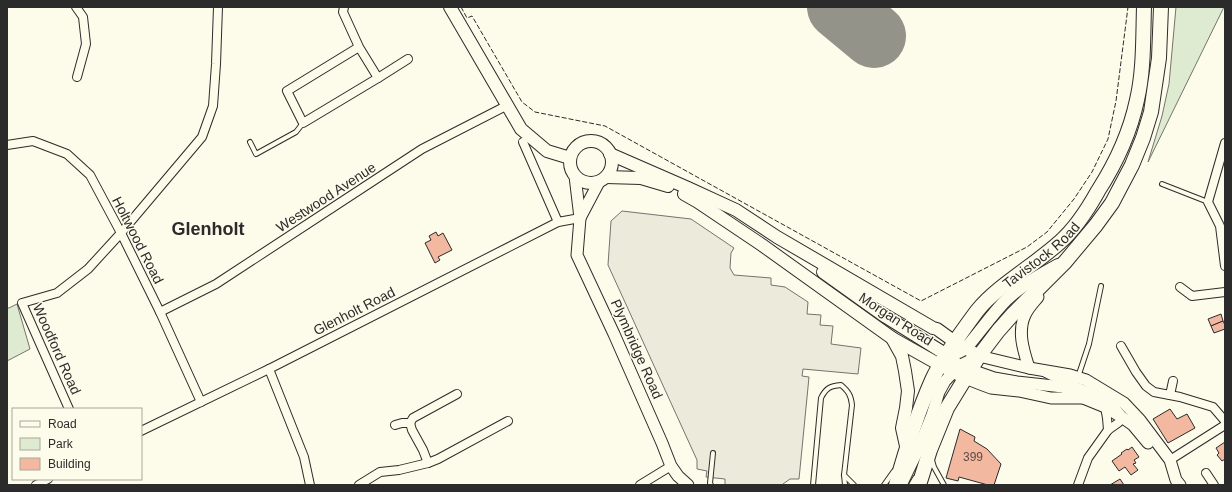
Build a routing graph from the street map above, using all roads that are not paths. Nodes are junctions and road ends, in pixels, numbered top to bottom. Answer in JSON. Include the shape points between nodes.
{"nodes":[{"id":1,"x":76,"y":7,"type":"edge"},
{"id":2,"x":218,"y":7,"type":"edge"},
{"id":3,"x":344,"y":7,"type":"edge"},
{"id":4,"x":450,"y":7,"type":"edge"},
{"id":5,"x":1144,"y":7,"type":"edge"},
{"id":6,"x":1161,"y":7,"type":"edge"},
{"id":7,"x":359,"y":47,"type":"junction"},
{"id":8,"x":408,"y":59,"type":"dead end"},
{"id":9,"x":77,"y":77,"type":"dead end"},
{"id":10,"x":378,"y":78,"type":"junction"},
{"id":11,"x":508,"y":105,"type":"junction"},
{"id":12,"x":303,"y":123,"type":"junction"},
{"id":13,"x":250,"y":142,"type":"dead end"},
{"id":14,"x":524,"y":142,"type":"dead end"},
{"id":15,"x":1225,"y":143,"type":"edge"},
{"id":16,"x":7,"y":145,"type":"edge"},
{"id":17,"x":610,"y":154,"type":"junction"},
{"id":18,"x":570,"y":158,"type":"junction"},
{"id":19,"x":575,"y":176,"type":"junction"},
{"id":20,"x":602,"y":179,"type":"junction"},
{"id":21,"x":1162,"y":184,"type":"dead end"},
{"id":22,"x":1208,"y":202,"type":"junction"},
{"id":23,"x":580,"y":218,"type":"junction"},
{"id":24,"x":558,"y":222,"type":"junction"},
{"id":25,"x":121,"y":233,"type":"junction"},
{"id":26,"x":777,"y":237,"type":"junction"},
{"id":27,"x":1064,"y":262,"type":"junction"},
{"id":28,"x":1225,"y":266,"type":"edge"},
{"id":29,"x":1101,"y":286,"type":"dead end"},
{"id":30,"x":1180,"y":287,"type":"dead end"},
{"id":31,"x":1225,"y":292,"type":"edge"},
{"id":32,"x":160,"y":312,"type":"junction"},
{"id":33,"x":892,"y":338,"type":"junction"},
{"id":34,"x":1121,"y":346,"type":"dead end"},
{"id":35,"x":953,"y":353,"type":"junction"},
{"id":36,"x":979,"y":356,"type":"junction"},
{"id":37,"x":1029,"y":368,"type":"junction"},
{"id":38,"x":269,"y":369,"type":"junction"},
{"id":39,"x":962,"y":370,"type":"junction"},
{"id":40,"x":1041,"y":370,"type":"junction"},
{"id":41,"x":1078,"y":378,"type":"junction"},
{"id":42,"x":1173,"y":380,"type":"dead end"},
{"id":43,"x":457,"y":394,"type":"dead end"},
{"id":44,"x":1170,"y":395,"type":"junction"},
{"id":45,"x":201,"y":402,"type":"junction"},
{"id":46,"x":1105,"y":407,"type":"junction"},
{"id":47,"x":69,"y":408,"type":"edge"},
{"id":48,"x":1123,"y":418,"type":"junction"},
{"id":49,"x":508,"y":421,"type":"dead end"},
{"id":50,"x":1225,"y":421,"type":"edge"},
{"id":51,"x":410,"y":423,"type":"junction"},
{"id":52,"x":395,"y":425,"type":"dead end"},
{"id":53,"x":1225,"y":425,"type":"edge"},
{"id":54,"x":1108,"y":430,"type":"junction"},
{"id":55,"x":142,"y":431,"type":"edge"},
{"id":56,"x":906,"y":446,"type":"junction"},
{"id":57,"x":930,"y":450,"type":"junction"},
{"id":58,"x":713,"y":454,"type":"dead end"},
{"id":59,"x":903,"y":460,"type":"junction"},
{"id":60,"x":1170,"y":460,"type":"junction"},
{"id":61,"x":428,"y":463,"type":"junction"},
{"id":62,"x":671,"y":466,"type":"junction"},
{"id":63,"x":1206,"y":473,"type":"dead end"},
{"id":64,"x":844,"y":475,"type":"junction"},
{"id":65,"x":46,"y":480,"type":"edge"},
{"id":66,"x":36,"y":485,"type":"edge"},
{"id":67,"x":310,"y":485,"type":"edge"},
{"id":68,"x":359,"y":485,"type":"edge"},
{"id":69,"x":640,"y":485,"type":"edge"},
{"id":70,"x":688,"y":485,"type":"edge"},
{"id":71,"x":711,"y":485,"type":"edge"},
{"id":72,"x":813,"y":485,"type":"edge"},
{"id":73,"x":845,"y":485,"type":"edge"},
{"id":74,"x":854,"y":485,"type":"edge"},
{"id":75,"x":884,"y":485,"type":"edge"},
{"id":76,"x":896,"y":485,"type":"edge"},
{"id":77,"x":901,"y":485,"type":"edge"},
{"id":78,"x":911,"y":485,"type":"edge"},
{"id":79,"x":919,"y":485,"type":"edge"},
{"id":80,"x":944,"y":485,"type":"edge"},
{"id":81,"x":1078,"y":485,"type":"edge"},
{"id":82,"x":1180,"y":485,"type":"edge"},
{"id":83,"x":1214,"y":485,"type":"edge"}],
"edges":[{"from":1,"to":9,"type":"street","via":[[82,17],[86,44]]},
{"from":2,"to":25,"type":"street","via":[[213,106],[202,137]]},
{"from":3,"to":7,"type":"street","via":[[343,12]]},
{"from":4,"to":11,"type":"main road"},
{"from":5,"to":35,"type":"highway","name":"Tavistock Road","via":[[1143,54],[1138,99],[1123,146],[1112,168],[1084,216],[1062,240],[992,296],[978,311]]},
{"from":6,"to":27,"type":"highway","name":"Tavistock Road","via":[[1159,58],[1151,112],[1143,138],[1112,203]]},
{"from":7,"to":10,"type":"street"},
{"from":7,"to":12,"type":"street","via":[[287,90]]},
{"from":8,"to":10,"type":"street"},
{"from":10,"to":12,"type":"street"},
{"from":11,"to":18,"type":"main road","via":[[520,129],[547,151]]},
{"from":11,"to":32,"type":"street","name":"Westwood Avenue","via":[[422,149],[216,284]]},
{"from":12,"to":13,"type":"lane","via":[[296,132],[256,154]]},
{"from":14,"to":24,"type":"street"},
{"from":15,"to":22,"type":"street"},
{"from":16,"to":25,"type":"street","name":"Holtwood Road","via":[[33,142],[66,154],[90,175]]},
{"from":17,"to":18,"type":"main road","via":[[607,148],[592,141],[577,146]]},
{"from":17,"to":20,"type":"main road","name":"Plymbridge Road","via":[[610,171]]},
{"from":17,"to":26,"type":"main road","name":"Morgan Road","via":[[736,210]]},
{"from":18,"to":19,"type":"main road","name":"Plymbridge Road","via":[[570,166]]},
{"from":19,"to":20,"type":"main road","via":[[582,182],[591,183]]},
{"from":19,"to":23,"type":"street","name":"Plymbridge Road"},
{"from":20,"to":23,"type":"street","name":"Plymbridge Road"},
{"from":20,"to":33,"type":"main road","name":"Morgan Road","via":[[641,178],[666,185],[698,202]]},
{"from":21,"to":22,"type":"lane"},
{"from":22,"to":28,"type":"street","via":[[1220,226]]},
{"from":23,"to":24,"type":"street","name":"Glenholt Road"},
{"from":23,"to":62,"type":"street","name":"Plymbridge Road","via":[[577,255]]},
{"from":24,"to":38,"type":"street","name":"Glenholt Road"},
{"from":25,"to":32,"type":"street","name":"Holtwood Road"},
{"from":25,"to":47,"type":"street","name":"Woodford Road","via":[[88,269],[57,293],[22,303]]},
{"from":26,"to":35,"type":"main road","name":"Morgan Road","via":[[886,317]]},
{"from":26,"to":35,"type":"main road","name":"Morgan Road","via":[[937,329]]},
{"from":27,"to":35,"type":"main road","via":[[1034,278],[1008,298]]},
{"from":27,"to":36,"type":"highway","name":"Tavistock Road","via":[[1013,314]]},
{"from":27,"to":37,"type":"street","via":[[1024,316],[1022,339]]},
{"from":29,"to":41,"type":"lane"},
{"from":30,"to":31,"type":"street","via":[[1192,296]]},
{"from":32,"to":45,"type":"street","name":"Holtwood Road"},
{"from":33,"to":35,"type":"main road","name":"Morgan Road","via":[[927,358]]},
{"from":33,"to":56,"type":"main road","via":[[902,356],[908,391],[902,428]]},
{"from":34,"to":44,"type":"street","via":[[1146,386],[1154,392]]},
{"from":35,"to":36,"type":"main road","name":"Morgan Road"},
{"from":35,"to":39,"type":"main road","name":"Morgan Road"},
{"from":35,"to":39,"type":"street"},
{"from":35,"to":56,"type":"highway","name":"Tavistock Road","via":[[933,379]]},
{"from":36,"to":37,"type":"street"},
{"from":36,"to":39,"type":"highway","name":"Tavistock Road"},
{"from":37,"to":40,"type":"street"},
{"from":38,"to":45,"type":"street","name":"Glenholt Road"},
{"from":38,"to":67,"type":"street","via":[[304,458]]},
{"from":39,"to":46,"type":"street","via":[[982,385],[991,388],[1051,398],[1083,398]]},
{"from":39,"to":57,"type":"highway","name":"Tavistock Road"},
{"from":39,"to":77,"type":"street","via":[[945,381],[939,392],[917,452]]},
{"from":40,"to":41,"type":"street"},
{"from":40,"to":48,"type":"street","via":[[1053,378],[1102,398],[1121,413]]},
{"from":41,"to":60,"type":"street","via":[[1086,380],[1124,403]]},
{"from":42,"to":44,"type":"street"},
{"from":43,"to":51,"type":"street","via":[[413,418]]},
{"from":44,"to":50,"type":"street","via":[[1213,407]]},
{"from":45,"to":55,"type":"street","name":"Glenholt Road"},
{"from":46,"to":48,"type":"street"},
{"from":46,"to":54,"type":"street"},
{"from":48,"to":54,"type":"street"},
{"from":48,"to":60,"type":"street","via":[[1133,425],[1158,456]]},
{"from":49,"to":61,"type":"street"},
{"from":51,"to":52,"type":"street"},
{"from":51,"to":61,"type":"street"},
{"from":53,"to":60,"type":"street"},
{"from":54,"to":81,"type":"street","via":[[1088,458]]},
{"from":56,"to":59,"type":"highway","name":"Tavistock Road"},
{"from":57,"to":78,"type":"lane"},
{"from":57,"to":79,"type":"highway","name":"Tavistock Road"},
{"from":57,"to":80,"type":"lane","via":[[934,467]]},
{"from":58,"to":71,"type":"lane"},
{"from":59,"to":75,"type":"lane"},
{"from":59,"to":76,"type":"highway","name":"Tavistock Road"},
{"from":60,"to":82,"type":"street"},
{"from":61,"to":68,"type":"street","via":[[380,472]]},
{"from":62,"to":69,"type":"street"},
{"from":62,"to":70,"type":"street","name":"Plymbridge Road"},
{"from":63,"to":83,"type":"street"},
{"from":64,"to":72,"type":"lane","via":[[851,396],[841,385],[832,385],[825,390],[822,398]]},
{"from":64,"to":73,"type":"lane"},
{"from":64,"to":74,"type":"lane"},
{"from":65,"to":66,"type":"street"}]}
